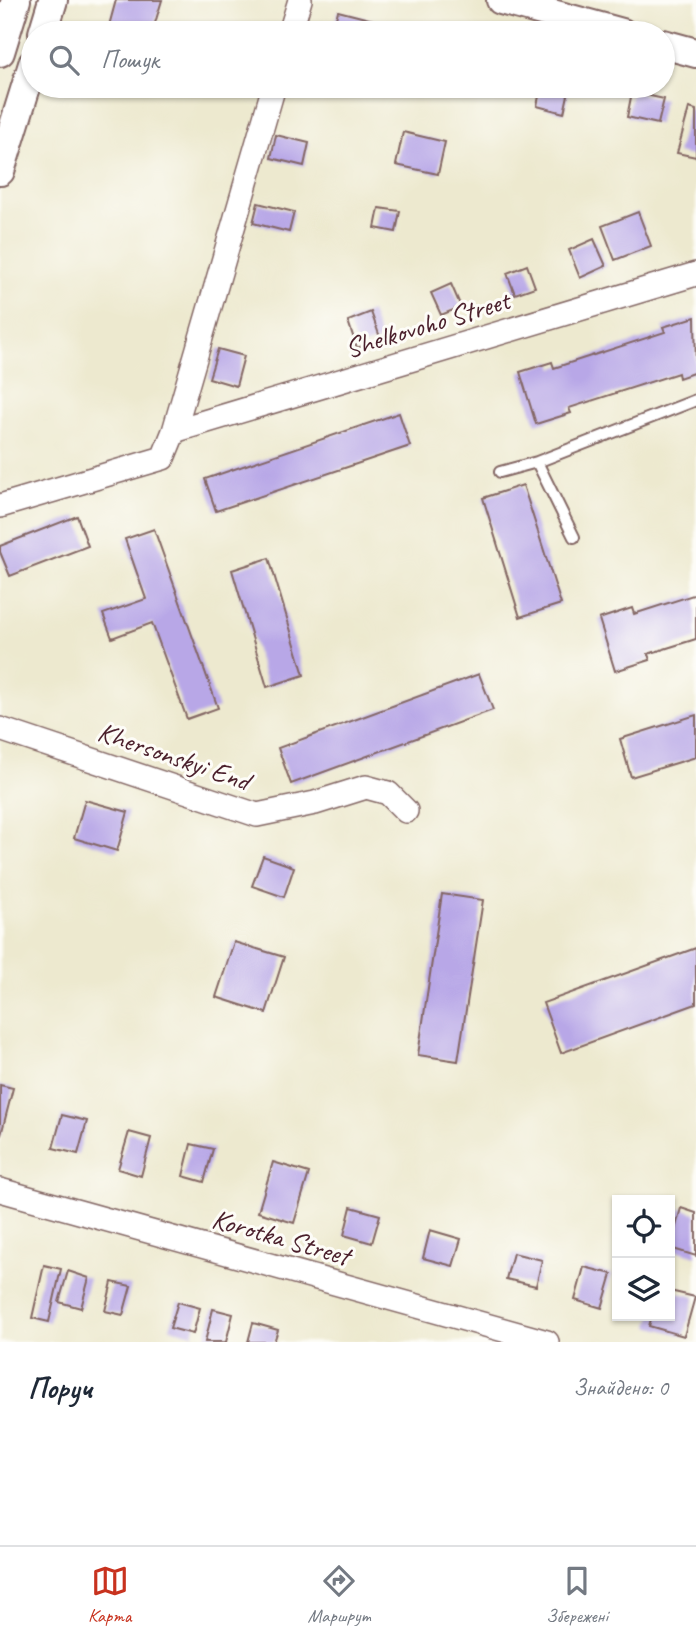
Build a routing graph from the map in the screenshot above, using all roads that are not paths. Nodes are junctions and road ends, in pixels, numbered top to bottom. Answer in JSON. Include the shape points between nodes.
{"nodes":[{"id":1,"x":16,"y":0,"type":"edge"},
{"id":2,"x":53,"y":0,"type":"edge"},
{"id":3,"x":300,"y":0,"type":"edge"},
{"id":4,"x":500,"y":0,"type":"edge"},
{"id":5,"x":47,"y":21,"type":"edge"},
{"id":6,"x":294,"y":21,"type":"edge"},
{"id":7,"x":578,"y":21,"type":"edge"},
{"id":8,"x":675,"y":47,"type":"edge"},
{"id":9,"x":0,"y":52,"type":"edge"},
{"id":10,"x":696,"y":53,"type":"edge"},
{"id":11,"x":23,"y":98,"type":"edge"},
{"id":12,"x":271,"y":98,"type":"edge"},
{"id":13,"x":0,"y":171,"type":"edge"},
{"id":14,"x":696,"y":274,"type":"edge"},
{"id":15,"x":696,"y":400,"type":"edge"},
{"id":16,"x":174,"y":431,"type":"junction"},
{"id":17,"x":537,"y":462,"type":"junction"},
{"id":18,"x":500,"y":472,"type":"dead end"},
{"id":19,"x":0,"y":506,"type":"edge"},
{"id":20,"x":574,"y":537,"type":"dead end"},
{"id":21,"x":0,"y":729,"type":"edge"},
{"id":22,"x":406,"y":811,"type":"dead end"},
{"id":23,"x":0,"y":1190,"type":"edge"},
{"id":24,"x":547,"y":1342,"type":"edge"}],
"edges":[{"from":1,"to":9,"type":"street"},
{"from":2,"to":5,"type":"street"},
{"from":3,"to":6,"type":"street"},
{"from":4,"to":7,"type":"street"},
{"from":8,"to":10,"type":"street"},
{"from":11,"to":13,"type":"street"},
{"from":12,"to":16,"type":"street"},
{"from":14,"to":16,"type":"street","name":"Shelkovoho Street"},
{"from":15,"to":17,"type":"lane"},
{"from":16,"to":19,"type":"street","via":[[163,458]]},
{"from":17,"to":18,"type":"lane"},
{"from":17,"to":20,"type":"lane"},
{"from":21,"to":22,"type":"street","name":"Khersonskyi End","via":[[257,815],[366,787],[388,793]]},
{"from":23,"to":24,"type":"street","name":"Korotka Street"}]}
